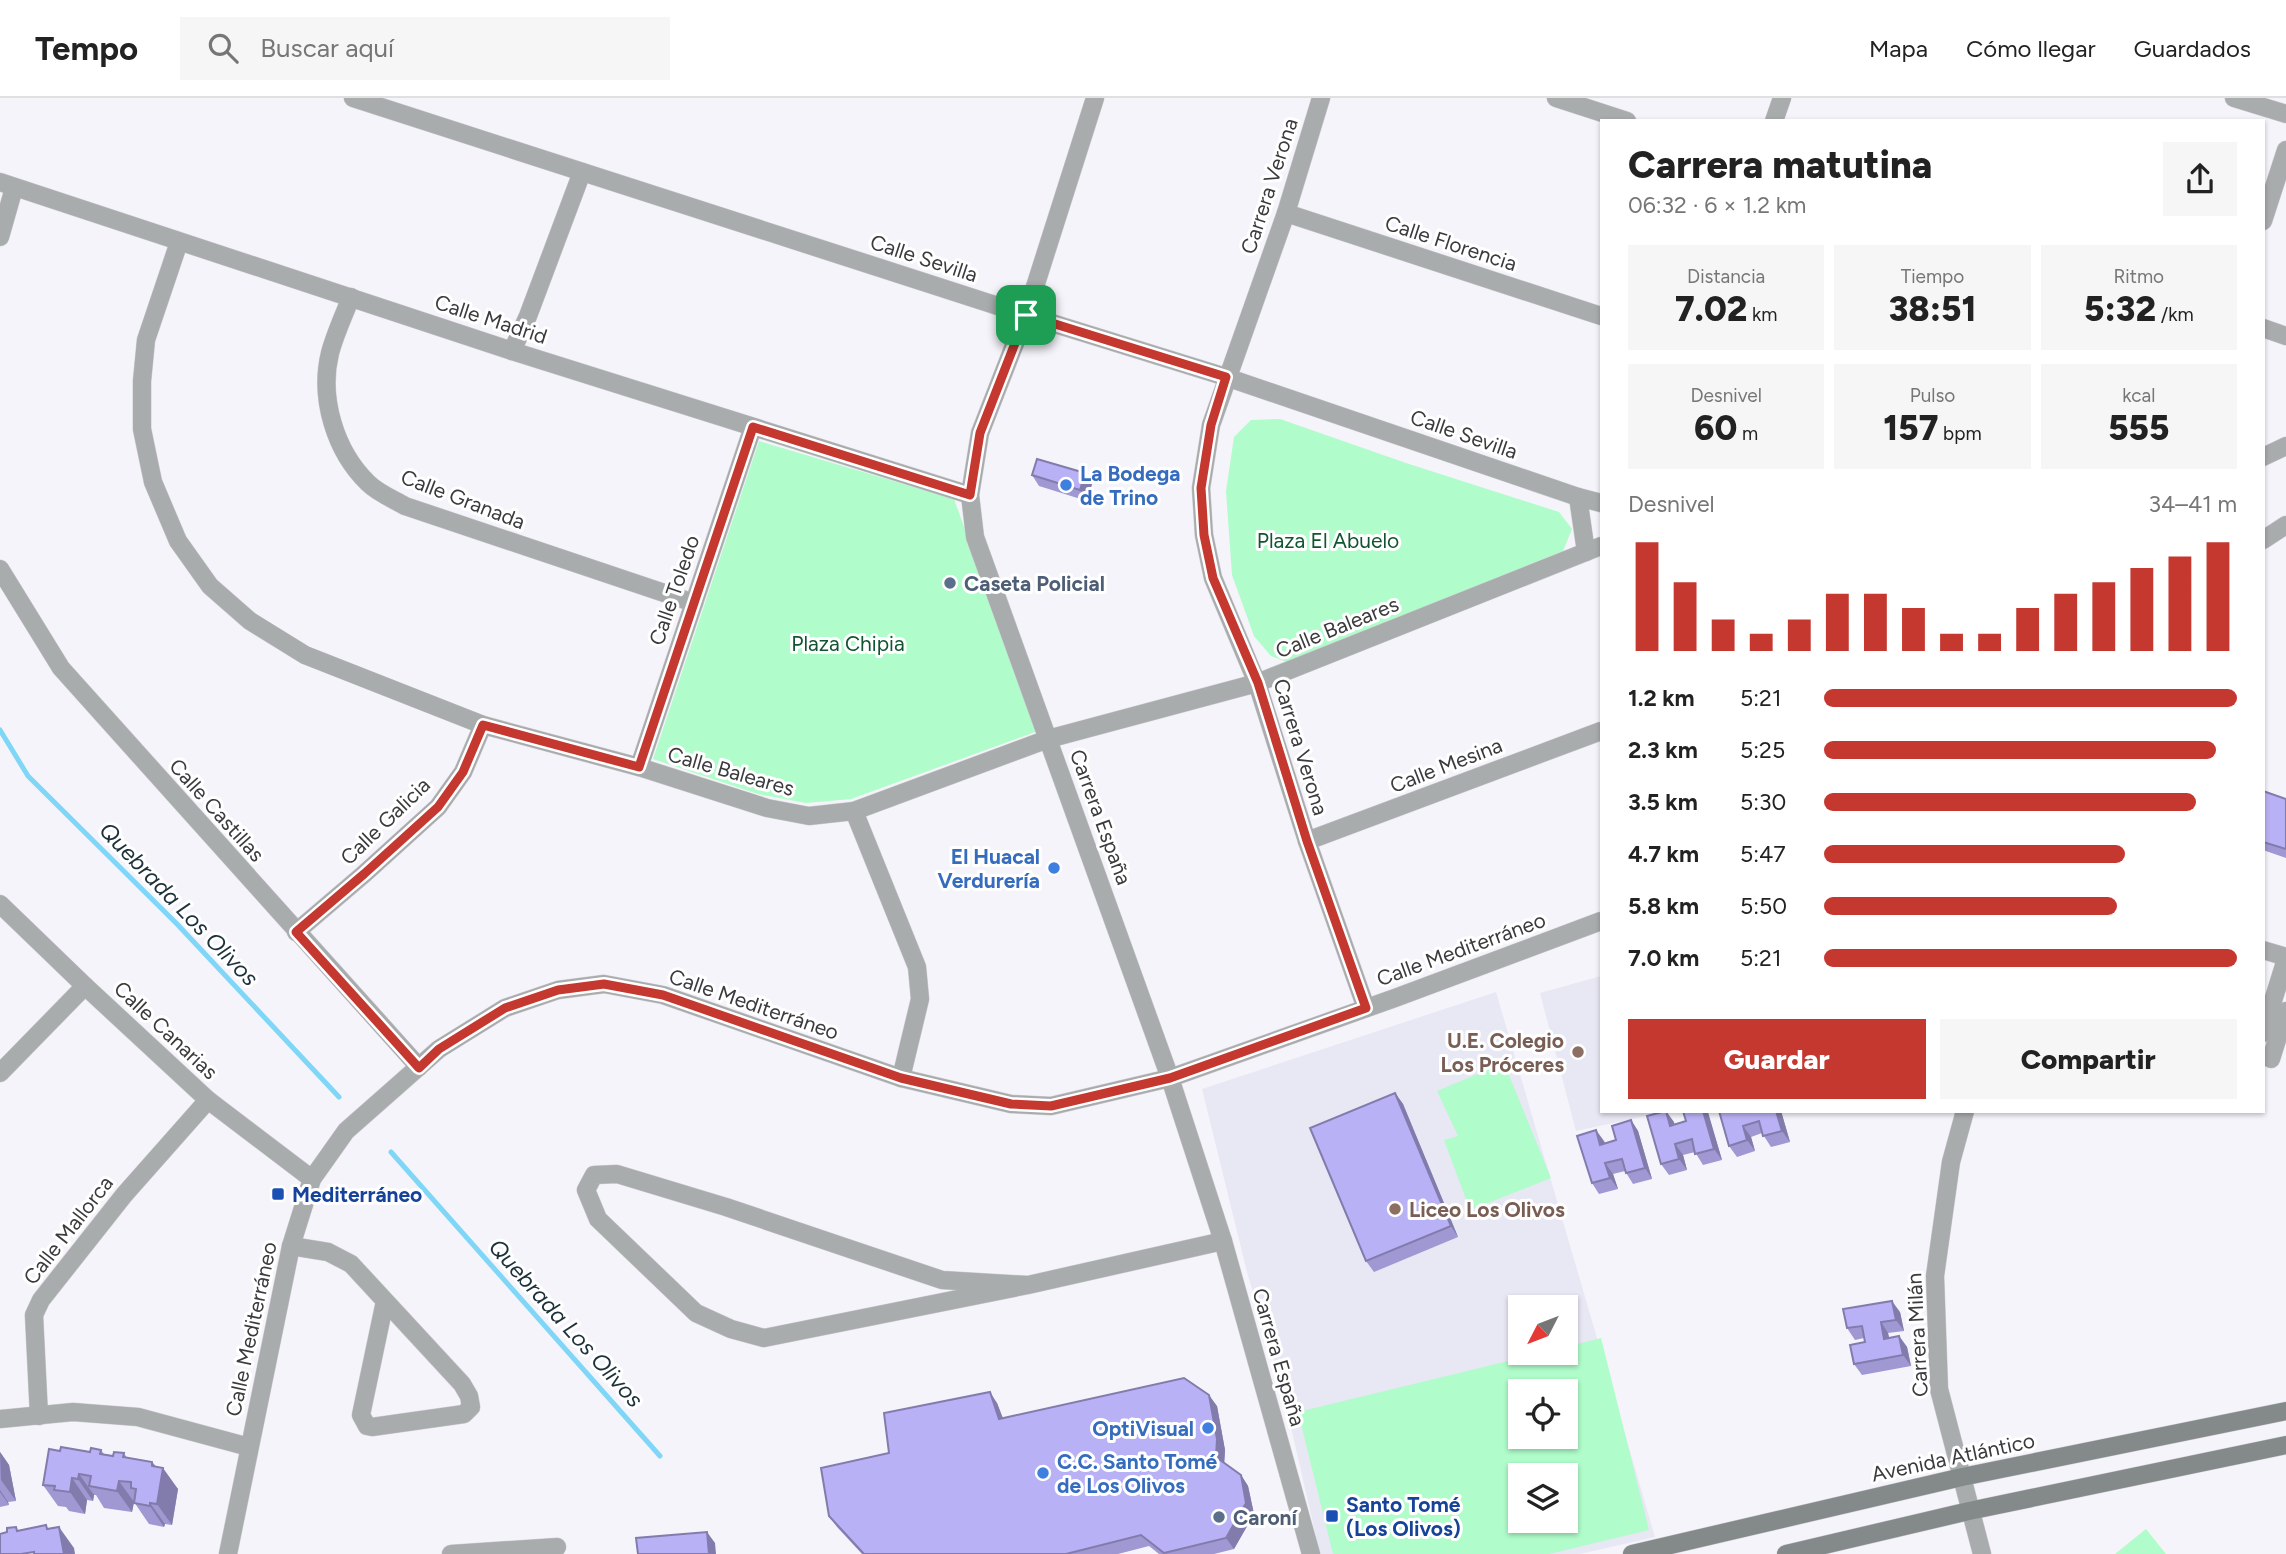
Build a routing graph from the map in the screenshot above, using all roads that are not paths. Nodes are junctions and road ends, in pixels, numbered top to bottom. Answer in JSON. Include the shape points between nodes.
{"nodes":[{"id":1,"x":353,"y":98,"type":"edge"},
{"id":2,"x":1095,"y":98,"type":"edge"},
{"id":3,"x":1321,"y":98,"type":"edge"},
{"id":4,"x":1556,"y":98,"type":"edge"},
{"id":5,"x":1782,"y":98,"type":"edge"},
{"id":6,"x":2234,"y":98,"type":"edge"},
{"id":7,"x":377,"y":102,"type":"edge"},
{"id":8,"x":2286,"y":114,"type":"edge"},
{"id":9,"x":1621,"y":119,"type":"edge"},
{"id":10,"x":1775,"y":119,"type":"edge"},
{"id":11,"x":2286,"y":150,"type":"edge"},
{"id":12,"x":582,"y":172,"type":"junction"},
{"id":13,"x":7,"y":185,"type":"edge"},
{"id":14,"x":2278,"y":203,"type":"edge"},
{"id":15,"x":1286,"y":212,"type":"junction"},
{"id":16,"x":2265,"y":219,"type":"edge"},
{"id":17,"x":0,"y":237,"type":"edge"},
{"id":18,"x":179,"y":242,"type":"junction"},
{"id":19,"x":351,"y":297,"type":"junction"},
{"id":20,"x":1026,"y":315,"type":"junction"},
{"id":21,"x":1600,"y":316,"type":"edge"},
{"id":22,"x":2265,"y":329,"type":"edge"},
{"id":23,"x":2286,"y":336,"type":"edge"},
{"id":24,"x":512,"y":351,"type":"junction"},
{"id":25,"x":1226,"y":377,"type":"junction"},
{"id":26,"x":753,"y":427,"type":"junction"},
{"id":27,"x":2286,"y":446,"type":"edge"},
{"id":28,"x":2265,"y":456,"type":"edge"},
{"id":29,"x":970,"y":495,"type":"junction"},
{"id":30,"x":1578,"y":497,"type":"junction"},
{"id":31,"x":1600,"y":503,"type":"edge"},
{"id":32,"x":2286,"y":525,"type":"edge"},
{"id":33,"x":2286,"y":536,"type":"edge"},
{"id":34,"x":2265,"y":539,"type":"edge"},
{"id":35,"x":2265,"y":540,"type":"edge"},
{"id":36,"x":1594,"y":549,"type":"edge"},
{"id":37,"x":0,"y":569,"type":"edge"},
{"id":38,"x":694,"y":604,"type":"junction"},
{"id":39,"x":1258,"y":683,"type":"junction"},
{"id":40,"x":483,"y":725,"type":"junction"},
{"id":41,"x":1600,"y":731,"type":"edge"},
{"id":42,"x":1048,"y":739,"type":"junction"},
{"id":43,"x":639,"y":767,"type":"junction"},
{"id":44,"x":854,"y":811,"type":"junction"},
{"id":45,"x":1307,"y":841,"type":"junction"},
{"id":46,"x":0,"y":904,"type":"edge"},
{"id":47,"x":1600,"y":921,"type":"edge"},
{"id":48,"x":296,"y":932,"type":"junction"},
{"id":49,"x":2265,"y":951,"type":"edge"},
{"id":50,"x":2286,"y":958,"type":"edge"},
{"id":51,"x":85,"y":986,"type":"junction"},
{"id":52,"x":1366,"y":1008,"type":"junction"},
{"id":53,"x":2286,"y":1011,"type":"edge"},
{"id":54,"x":2265,"y":1026,"type":"edge"},
{"id":55,"x":2273,"y":1060,"type":"edge"},
{"id":56,"x":419,"y":1068,"type":"junction"},
{"id":57,"x":0,"y":1073,"type":"edge"},
{"id":58,"x":901,"y":1078,"type":"junction"},
{"id":59,"x":1170,"y":1078,"type":"junction"},
{"id":60,"x":208,"y":1100,"type":"junction"},
{"id":61,"x":1964,"y":1113,"type":"edge"},
{"id":62,"x":312,"y":1179,"type":"junction"},
{"id":63,"x":1223,"y":1241,"type":"junction"},
{"id":64,"x":291,"y":1245,"type":"junction"},
{"id":65,"x":1028,"y":1285,"type":"junction"},
{"id":66,"x":385,"y":1301,"type":"junction"},
{"id":67,"x":2286,"y":1411,"type":"edge"},
{"id":68,"x":39,"y":1416,"type":"junction"},
{"id":69,"x":0,"y":1419,"type":"edge"},
{"id":70,"x":2286,"y":1445,"type":"edge"},
{"id":71,"x":249,"y":1447,"type":"junction"},
{"id":72,"x":1962,"y":1476,"type":"junction"},
{"id":73,"x":1969,"y":1511,"type":"junction"},
{"id":74,"x":557,"y":1547,"type":"dead end"},
{"id":75,"x":228,"y":1554,"type":"edge"},
{"id":76,"x":451,"y":1554,"type":"edge"},
{"id":77,"x":1311,"y":1554,"type":"edge"},
{"id":78,"x":1632,"y":1554,"type":"edge"},
{"id":79,"x":1786,"y":1554,"type":"edge"},
{"id":80,"x":1982,"y":1554,"type":"edge"}],
"edges":[{"from":1,"to":7,"type":"street","name":"Calle Sevilla"},
{"from":2,"to":20,"type":"street","name":"Carrera España"},
{"from":3,"to":15,"type":"street","name":"Carrera Verona"},
{"from":4,"to":9,"type":"street"},
{"from":5,"to":10,"type":"street"},
{"from":6,"to":8,"type":"street"},
{"from":7,"to":12,"type":"street","name":"Calle Sevilla"},
{"from":11,"to":14,"type":"street"},
{"from":12,"to":20,"type":"street","name":"Calle Sevilla"},
{"from":12,"to":24,"type":"street"},
{"from":13,"to":17,"type":"street"},
{"from":13,"to":18,"type":"street","name":"Calle Madrid"},
{"from":14,"to":16,"type":"street"},
{"from":15,"to":21,"type":"street","name":"Calle Florencia"},
{"from":15,"to":25,"type":"street","name":"Carrera Verona"},
{"from":18,"to":19,"type":"street","name":"Calle Madrid"},
{"from":18,"to":40,"type":"street","name":"Calle Baleares","via":[[146,340],[142,381],[142,429],[153,482],[178,541],[210,586],[250,621],[305,655]]},
{"from":19,"to":24,"type":"street","name":"Calle Madrid"},
{"from":19,"to":38,"type":"street","name":"Calle Granada","via":[[330,354],[327,384],[332,426],[349,460],[369,485],[405,506]]},
{"from":20,"to":25,"type":"street","name":"Calle Sevilla"},
{"from":20,"to":29,"type":"street","name":"Carrera España","via":[[980,433]]},
{"from":22,"to":23,"type":"street"},
{"from":24,"to":26,"type":"street","name":"Calle Madrid"},
{"from":25,"to":30,"type":"street","name":"Calle Sevilla"},
{"from":25,"to":39,"type":"street","name":"Carrera Verona","via":[[1211,425],[1201,488],[1204,535],[1213,578]]},
{"from":26,"to":29,"type":"street","name":"Calle Madrid"},
{"from":26,"to":38,"type":"street","name":"Calle Toledo"},
{"from":27,"to":28,"type":"street"},
{"from":29,"to":42,"type":"street","name":"Carrera España","via":[[975,537]]},
{"from":30,"to":31,"type":"street","name":"Calle Sevilla"},
{"from":30,"to":36,"type":"street"},
{"from":32,"to":34,"type":"street"},
{"from":33,"to":35,"type":"street"},
{"from":36,"to":39,"type":"street","name":"Calle Baleares"},
{"from":37,"to":48,"type":"street","name":"Calle Castillas","via":[[61,668]]},
{"from":38,"to":43,"type":"street","name":"Calle Toledo"},
{"from":39,"to":42,"type":"street","name":"Calle Baleares"},
{"from":39,"to":45,"type":"street","name":"Carrera Verona"},
{"from":40,"to":43,"type":"street","name":"Calle Baleares"},
{"from":40,"to":48,"type":"street","name":"Calle Galicia","via":[[463,772],[438,807]]},
{"from":41,"to":45,"type":"street","name":"Calle Mesina"},
{"from":42,"to":44,"type":"street","name":"Calle Baleares"},
{"from":42,"to":59,"type":"street","name":"Carrera España"},
{"from":43,"to":44,"type":"street","name":"Calle Baleares","via":[[767,808],[809,816]]},
{"from":44,"to":58,"type":"street","via":[[917,967],[920,999]]},
{"from":45,"to":52,"type":"street","name":"Carrera Verona"},
{"from":46,"to":51,"type":"street","name":"Calle Canarias"},
{"from":47,"to":52,"type":"street","name":"Calle Mediterráneo"},
{"from":48,"to":56,"type":"street","name":"Calle Castillas"},
{"from":49,"to":50,"type":"street"},
{"from":50,"to":54,"type":"street"},
{"from":51,"to":57,"type":"street"},
{"from":51,"to":60,"type":"street","name":"Calle Canarias"},
{"from":52,"to":59,"type":"street","name":"Calle Mediterráneo"},
{"from":53,"to":55,"type":"street"},
{"from":56,"to":58,"type":"street","name":"Calle Mediterráneo","via":[[439,1049],[505,1008],[558,990],[604,984],[663,995]]},
{"from":56,"to":62,"type":"street","name":"Calle Mediterráneo","via":[[346,1131]]},
{"from":58,"to":59,"type":"street","name":"Calle Mediterráneo","via":[[1011,1104],[1051,1106]]},
{"from":59,"to":63,"type":"street","name":"Carrera España"},
{"from":60,"to":62,"type":"street","name":"Calle Canarias"},
{"from":60,"to":68,"type":"street","name":"Calle Mallorca","via":[[124,1195],[41,1300],[34,1315]]},
{"from":61,"to":72,"type":"street","name":"Carrera Milán","via":[[1951,1162],[1935,1276],[1939,1389]]},
{"from":62,"to":64,"type":"street","name":"Calle Mediterráneo"},
{"from":63,"to":65,"type":"street"},
{"from":63,"to":77,"type":"street","name":"Carrera España"},
{"from":64,"to":66,"type":"street","via":[[328,1252],[351,1264]]},
{"from":64,"to":71,"type":"street","name":"Calle Mediterráneo"},
{"from":65,"to":65,"type":"street","via":[[942,1280],[617,1174],[594,1175],[586,1190],[598,1219],[696,1313],[764,1338]]},
{"from":66,"to":66,"type":"street","via":[[462,1384],[471,1407],[464,1414],[372,1427],[363,1421]]},
{"from":67,"to":72,"type":"main road","name":"Avenida Atlántico"},
{"from":68,"to":69,"type":"street"},
{"from":68,"to":71,"type":"street","via":[[73,1412],[138,1417]]},
{"from":70,"to":73,"type":"main road"},
{"from":71,"to":75,"type":"street","name":"Calle Mediterráneo"},
{"from":72,"to":73,"type":"street","name":"Carrera Milán"},
{"from":72,"to":78,"type":"main road","name":"Avenida Atlántico"},
{"from":73,"to":79,"type":"main road"},
{"from":73,"to":80,"type":"street","name":"Carrera Milán"},
{"from":74,"to":76,"type":"street"}]}
